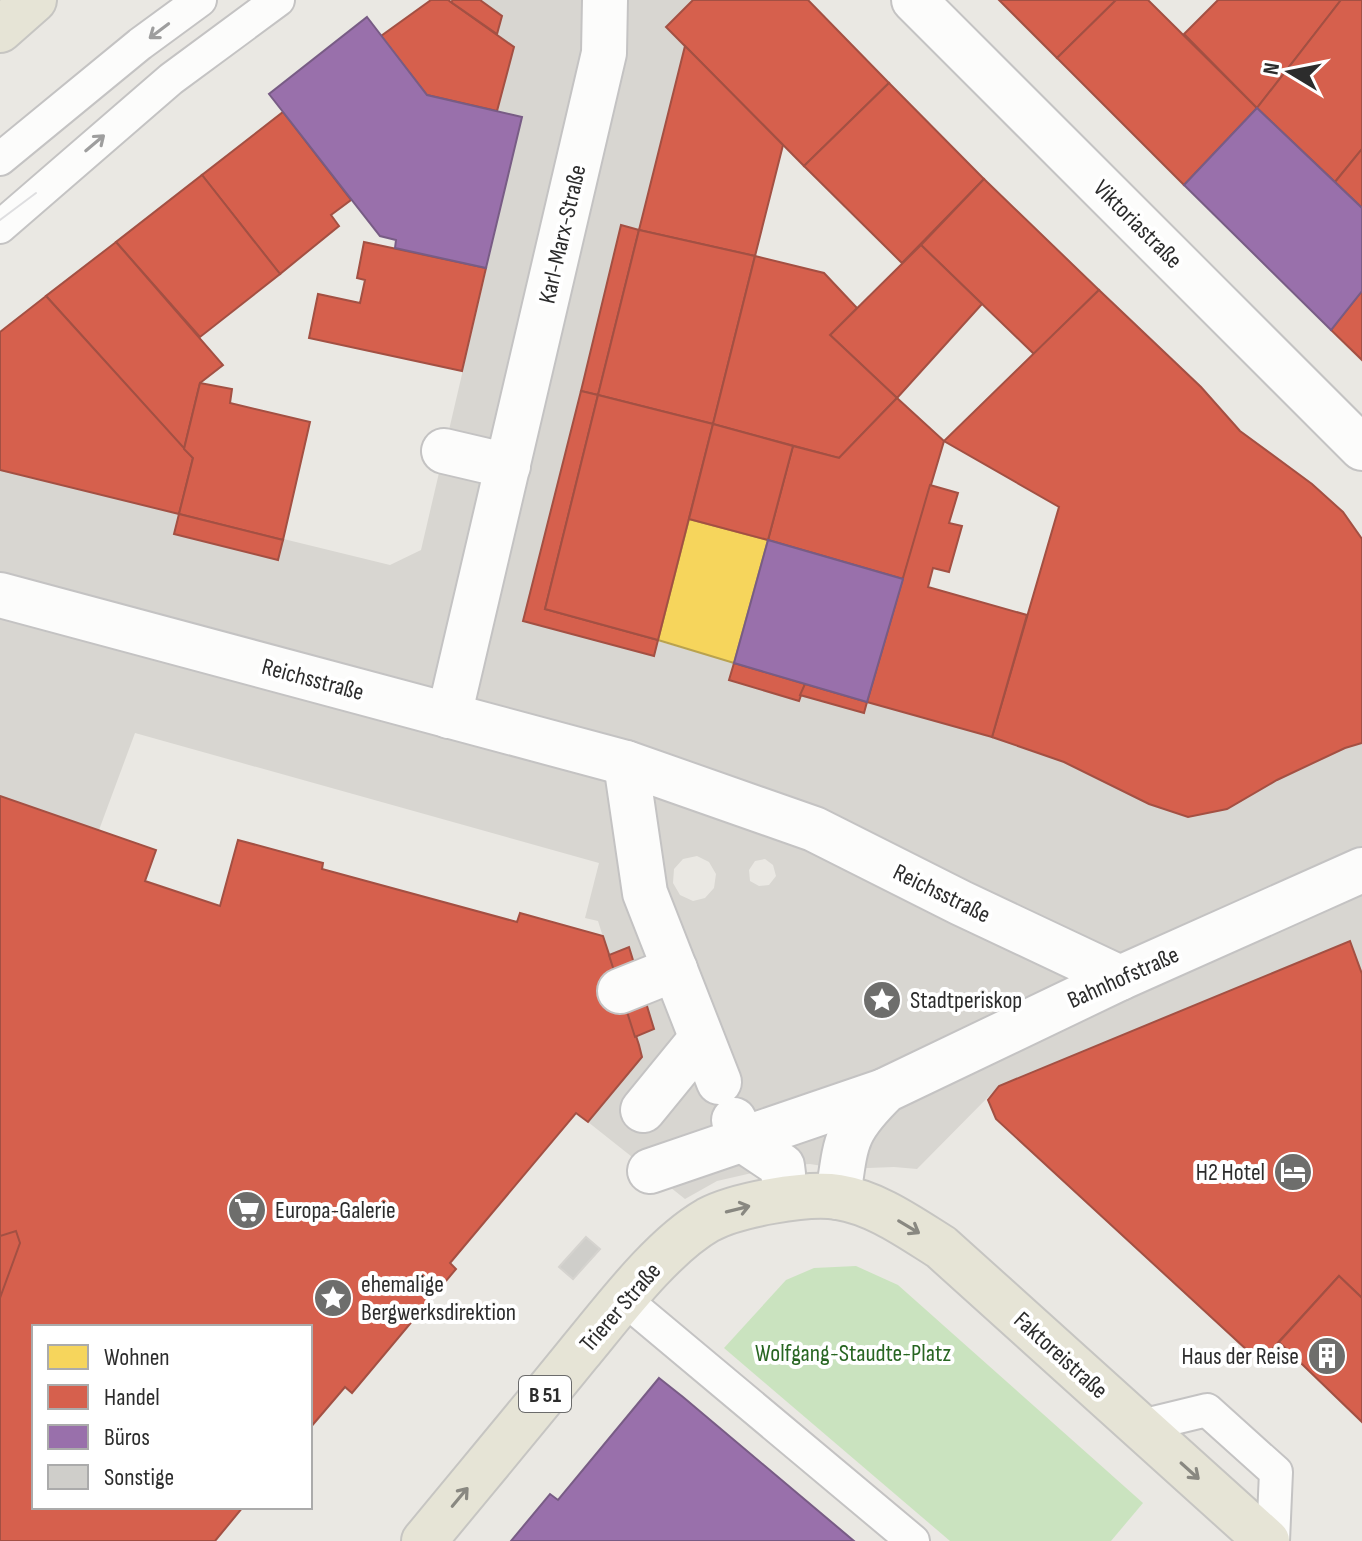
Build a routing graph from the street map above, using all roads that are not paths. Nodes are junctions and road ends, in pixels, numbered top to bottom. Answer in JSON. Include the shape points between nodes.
{"nodes":[{"id":1,"x":34,"y":0,"type":"edge"},
{"id":2,"x":200,"y":0,"type":"edge"},
{"id":3,"x":278,"y":0,"type":"edge"},
{"id":4,"x":605,"y":0,"type":"edge"},
{"id":5,"x":914,"y":0,"type":"edge"},
{"id":6,"x":0,"y":30,"type":"edge"},
{"id":7,"x":0,"y":159,"type":"edge"},
{"id":8,"x":0,"y":227,"type":"edge"},
{"id":9,"x":1362,"y":448,"type":"edge"},
{"id":10,"x":444,"y":451,"type":"dead end"},
{"id":11,"x":508,"y":466,"type":"junction"},
{"id":12,"x":0,"y":595,"type":"edge"},
{"id":13,"x":449,"y":716,"type":"junction"},
{"id":14,"x":626,"y":763,"type":"junction"},
{"id":15,"x":1362,"y":870,"type":"edge"},
{"id":16,"x":675,"y":969,"type":"junction"},
{"id":17,"x":1120,"y":978,"type":"junction"},
{"id":18,"x":620,"y":991,"type":"dead end"},
{"id":19,"x":701,"y":1039,"type":"junction"},
{"id":20,"x":886,"y":1090,"type":"junction"},
{"id":21,"x":643,"y":1110,"type":"dead end"},
{"id":22,"x":731,"y":1112,"type":"junction"},
{"id":23,"x":650,"y":1171,"type":"dead end"},
{"id":24,"x":783,"y":1174,"type":"dead end"},
{"id":25,"x":838,"y":1197,"type":"junction"},
{"id":26,"x":624,"y":1299,"type":"junction"},
{"id":27,"x":1141,"y":1426,"type":"junction"},
{"id":28,"x":424,"y":1541,"type":"edge"},
{"id":29,"x":913,"y":1541,"type":"edge"},
{"id":30,"x":1270,"y":1541,"type":"edge"}],
"edges":[{"from":1,"to":6,"type":"main road"},
{"from":2,"to":7,"type":"lane","one_way":true},
{"from":8,"to":3,"type":"lane","one_way":true,"via":[[171,79]]},
{"from":4,"to":11,"type":"street","name":"Karl-Marx-Straße","via":[[604,53]]},
{"from":5,"to":9,"type":"street","name":"Viktoriastraße"},
{"from":10,"to":11,"type":"street"},
{"from":11,"to":13,"type":"street","name":"Karl-Marx-Straße"},
{"from":12,"to":13,"type":"street","name":"Reichsstraße"},
{"from":13,"to":14,"type":"street","name":"Reichsstraße"},
{"from":14,"to":16,"type":"street","via":[[645,893]]},
{"from":14,"to":17,"type":"street","name":"Reichsstraße","via":[[814,829]]},
{"from":15,"to":17,"type":"street","name":"Bahnhofstraße"},
{"from":16,"to":18,"type":"street"},
{"from":16,"to":19,"type":"street"},
{"from":17,"to":20,"type":"street","name":"Bahnhofstraße"},
{"from":19,"to":21,"type":"street"},
{"from":19,"to":22,"type":"street"},
{"from":20,"to":22,"type":"street","name":"Bahnhofstraße"},
{"from":20,"to":25,"type":"street","name":"Bahnhofstraße","via":[[861,1115],[845,1142]]},
{"from":22,"to":23,"type":"street","name":"Bahnhofstraße"},
{"from":22,"to":24,"type":"street","via":[[782,1166]]},
{"from":26,"to":25,"type":"main road","name":"Trierer Straße","number":"B 51","one_way":true,"via":[[672,1248],[707,1221],[785,1199]]},
{"from":25,"to":27,"type":"main road","name":"Faktoreistraße","one_way":true,"via":[[886,1213],[941,1247]]},
{"from":28,"to":26,"type":"main road","name":"Trierer Straße","number":"B 51","one_way":true},
{"from":26,"to":29,"type":"lane"},
{"from":27,"to":30,"type":"main road","name":"Faktoreistraße","one_way":true},
{"from":27,"to":30,"type":"lane","via":[[1207,1410],[1276,1472]]}]}
